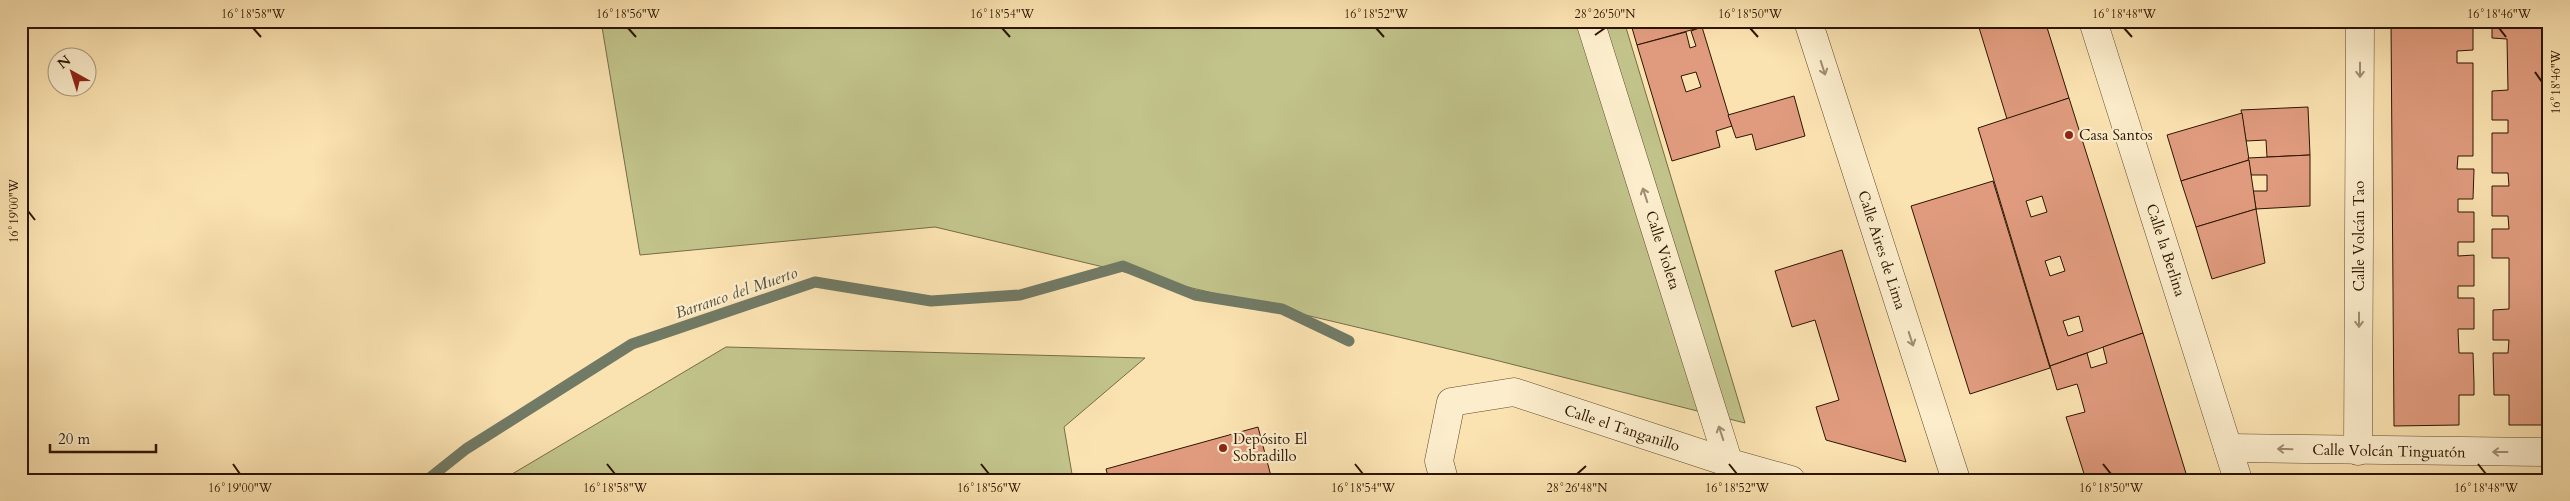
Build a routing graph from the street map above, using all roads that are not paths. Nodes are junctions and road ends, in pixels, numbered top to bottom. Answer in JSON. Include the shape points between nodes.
{"nodes":[{"id":1,"x":1590,"y":21,"type":"edge"},
{"id":2,"x":1808,"y":21,"type":"edge"},
{"id":3,"x":2093,"y":21,"type":"edge"},
{"id":4,"x":2360,"y":21,"type":"edge"},
{"id":5,"x":2228,"y":448,"type":"junction"},
{"id":6,"x":2358,"y":451,"type":"junction"},
{"id":7,"x":2549,"y":452,"type":"edge"},
{"id":8,"x":1732,"y":471,"type":"edge"},
{"id":9,"x":1444,"y":480,"type":"edge"},
{"id":10,"x":1792,"y":480,"type":"edge"},
{"id":11,"x":1956,"y":480,"type":"edge"},
{"id":12,"x":2238,"y":480,"type":"edge"}],
"edges":[{"from":8,"to":1,"type":"street","name":"Calle Violeta","one_way":true},
{"from":2,"to":11,"type":"street","name":"Calle Aires de Lima","one_way":true},
{"from":3,"to":5,"type":"street","name":"Calle la Berlina"},
{"from":4,"to":6,"type":"street","name":"Calle Volcán Tao","one_way":true},
{"from":6,"to":5,"type":"street","name":"Calle Volcán Tinguatón","one_way":true},
{"from":5,"to":12,"type":"street","name":"Calle la Berlina"},
{"from":7,"to":6,"type":"street","name":"Calle Volcán Tinguatón","one_way":true},
{"from":8,"to":9,"type":"street","name":"Calle el Tanganillo","via":[[1514,392],[1451,402],[1439,461]]},
{"from":8,"to":10,"type":"street","name":"Calle el Tanganillo"}]}
